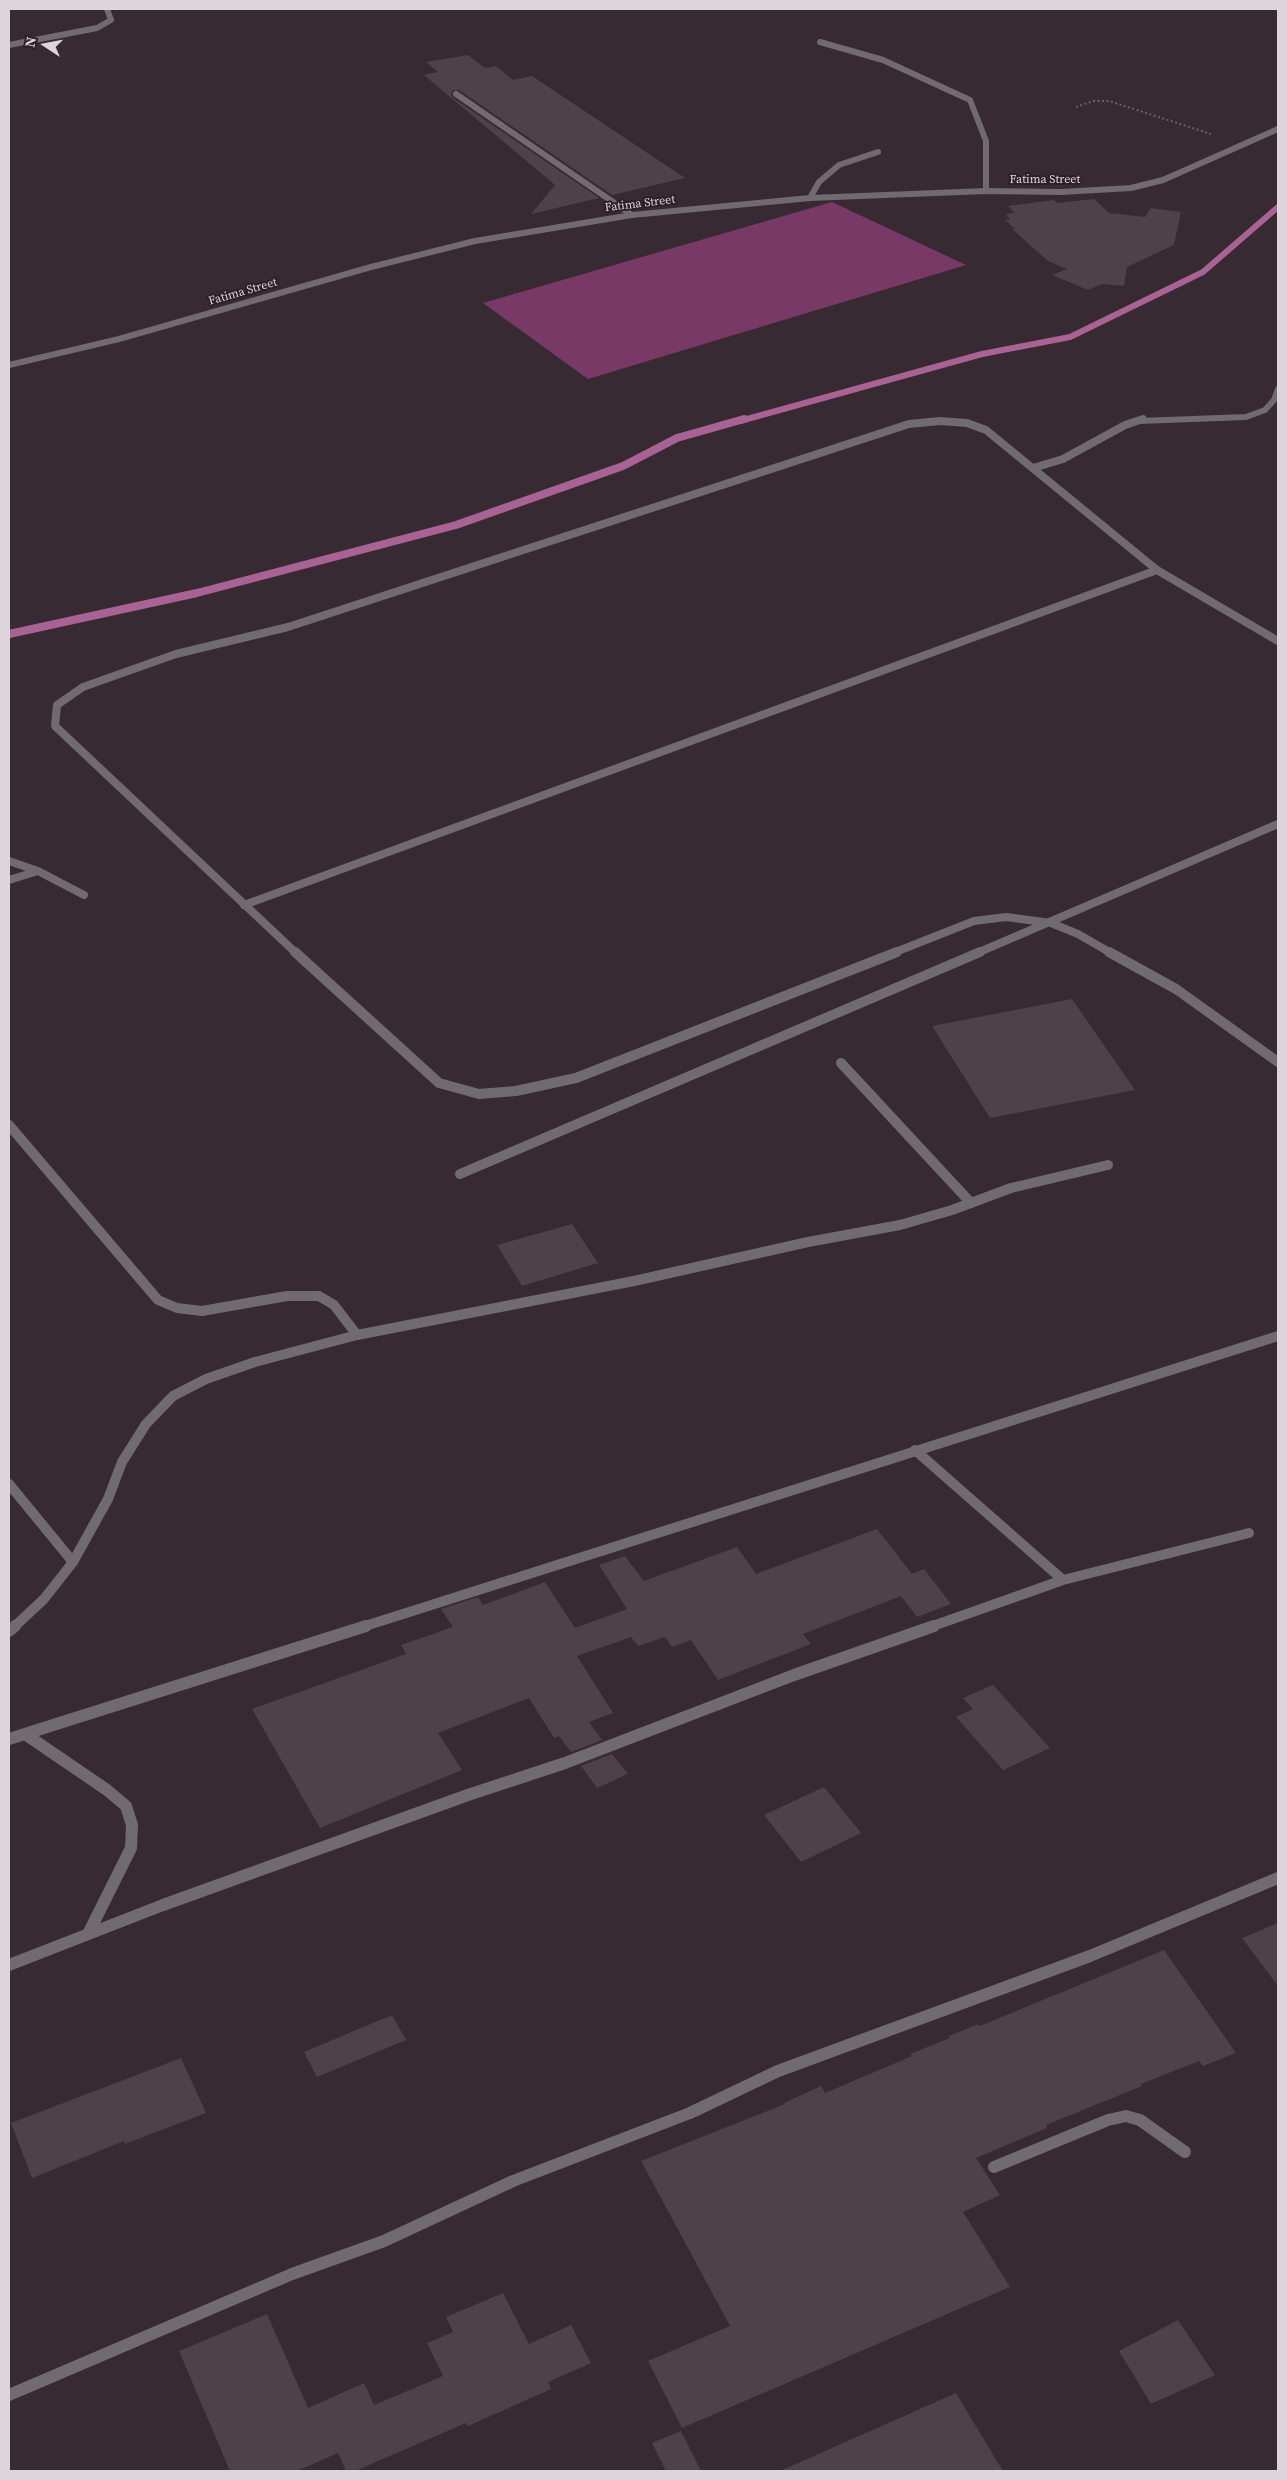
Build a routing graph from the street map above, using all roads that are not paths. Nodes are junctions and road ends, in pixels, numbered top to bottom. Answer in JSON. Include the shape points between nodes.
{"nodes":[{"id":1,"x":107,"y":9,"type":"edge"},
{"id":2,"x":820,"y":42,"type":"dead end"},
{"id":3,"x":9,"y":44,"type":"edge"},
{"id":4,"x":456,"y":94,"type":"dead end"},
{"id":5,"x":1278,"y":129,"type":"edge"},
{"id":6,"x":878,"y":152,"type":"dead end"},
{"id":7,"x":986,"y":191,"type":"junction"},
{"id":8,"x":810,"y":198,"type":"junction"},
{"id":9,"x":632,"y":215,"type":"junction"},
{"id":10,"x":9,"y":364,"type":"edge"},
{"id":11,"x":1278,"y":389,"type":"edge"},
{"id":12,"x":1033,"y":468,"type":"junction"},
{"id":13,"x":1157,"y":570,"type":"junction"},
{"id":14,"x":1278,"y":641,"type":"edge"},
{"id":15,"x":1278,"y":824,"type":"edge"},
{"id":16,"x":9,"y":862,"type":"edge"},
{"id":17,"x":38,"y":871,"type":"junction"},
{"id":18,"x":9,"y":880,"type":"edge"},
{"id":19,"x":84,"y":895,"type":"dead end"},
{"id":20,"x":244,"y":905,"type":"junction"},
{"id":21,"x":1051,"y":923,"type":"junction"},
{"id":22,"x":1278,"y":1062,"type":"edge"},
{"id":23,"x":840,"y":1064,"type":"dead end"},
{"id":24,"x":9,"y":1125,"type":"edge"},
{"id":25,"x":1108,"y":1165,"type":"dead end"},
{"id":26,"x":460,"y":1174,"type":"dead end"},
{"id":27,"x":971,"y":1203,"type":"junction"},
{"id":28,"x":356,"y":1335,"type":"junction"},
{"id":29,"x":1278,"y":1336,"type":"edge"},
{"id":30,"x":915,"y":1450,"type":"junction"},
{"id":31,"x":9,"y":1484,"type":"edge"},
{"id":32,"x":1250,"y":1533,"type":"dead end"},
{"id":33,"x":73,"y":1562,"type":"junction"},
{"id":34,"x":1064,"y":1580,"type":"junction"},
{"id":35,"x":9,"y":1631,"type":"edge"},
{"id":36,"x":25,"y":1734,"type":"junction"},
{"id":37,"x":9,"y":1739,"type":"edge"},
{"id":38,"x":1278,"y":1878,"type":"edge"},
{"id":39,"x":88,"y":1934,"type":"junction"},
{"id":40,"x":9,"y":1965,"type":"edge"},
{"id":41,"x":1185,"y":2152,"type":"dead end"},
{"id":42,"x":994,"y":2167,"type":"dead end"},
{"id":43,"x":9,"y":2395,"type":"edge"}],
"edges":[{"from":1,"to":3,"type":"street","via":[[111,20],[97,28]]},
{"from":2,"to":7,"type":"street","via":[[882,60],[970,100],[986,141]]},
{"from":4,"to":9,"type":"street"},
{"from":5,"to":7,"type":"street","name":"Fatima Street","via":[[1164,180],[1131,188],[1061,192]]},
{"from":6,"to":8,"type":"street","via":[[828,172]]},
{"from":7,"to":8,"type":"street","name":"Fatima Street"},
{"from":8,"to":9,"type":"street","name":"Fatima Street"},
{"from":9,"to":10,"type":"street","name":"Fatima Street","via":[[475,242],[119,339]]},
{"from":11,"to":12,"type":"street","via":[[1265,410],[1246,416],[1144,419],[1125,424],[1063,459]]},
{"from":12,"to":13,"type":"street"},
{"from":12,"to":20,"type":"street","via":[[986,430],[967,423],[909,424],[288,627],[176,654],[83,687],[57,704],[55,726]]},
{"from":13,"to":14,"type":"street"},
{"from":13,"to":20,"type":"street"},
{"from":15,"to":21,"type":"street"},
{"from":16,"to":17,"type":"street"},
{"from":17,"to":18,"type":"street"},
{"from":17,"to":19,"type":"street"},
{"from":20,"to":21,"type":"street","via":[[439,1083],[479,1094],[516,1091],[576,1078],[974,921],[1006,917]]},
{"from":21,"to":22,"type":"street","via":[[1078,934],[1176,989]]},
{"from":21,"to":26,"type":"street"},
{"from":23,"to":27,"type":"street"},
{"from":24,"to":28,"type":"street","via":[[158,1300],[177,1308],[202,1311],[287,1296],[318,1296],[334,1305]]},
{"from":25,"to":27,"type":"street","via":[[1011,1188]]},
{"from":27,"to":28,"type":"street","via":[[900,1225]]},
{"from":28,"to":33,"type":"street","via":[[255,1362],[206,1379],[173,1396],[146,1424],[122,1462],[108,1499]]},
{"from":29,"to":30,"type":"street"},
{"from":30,"to":34,"type":"street"},
{"from":30,"to":36,"type":"street"},
{"from":31,"to":33,"type":"street"},
{"from":32,"to":34,"type":"street"},
{"from":33,"to":35,"type":"street","via":[[44,1598]]},
{"from":34,"to":39,"type":"street","via":[[794,1675],[565,1763]]},
{"from":36,"to":37,"type":"street"},
{"from":36,"to":39,"type":"street","via":[[126,1806],[132,1826],[131,1848]]},
{"from":38,"to":43,"type":"street","via":[[1090,1956],[778,2071],[690,2113],[513,2181],[384,2241],[292,2274]]},
{"from":39,"to":40,"type":"street"},
{"from":41,"to":42,"type":"street","via":[[1140,2120],[1126,2116],[1108,2120]]}]}
